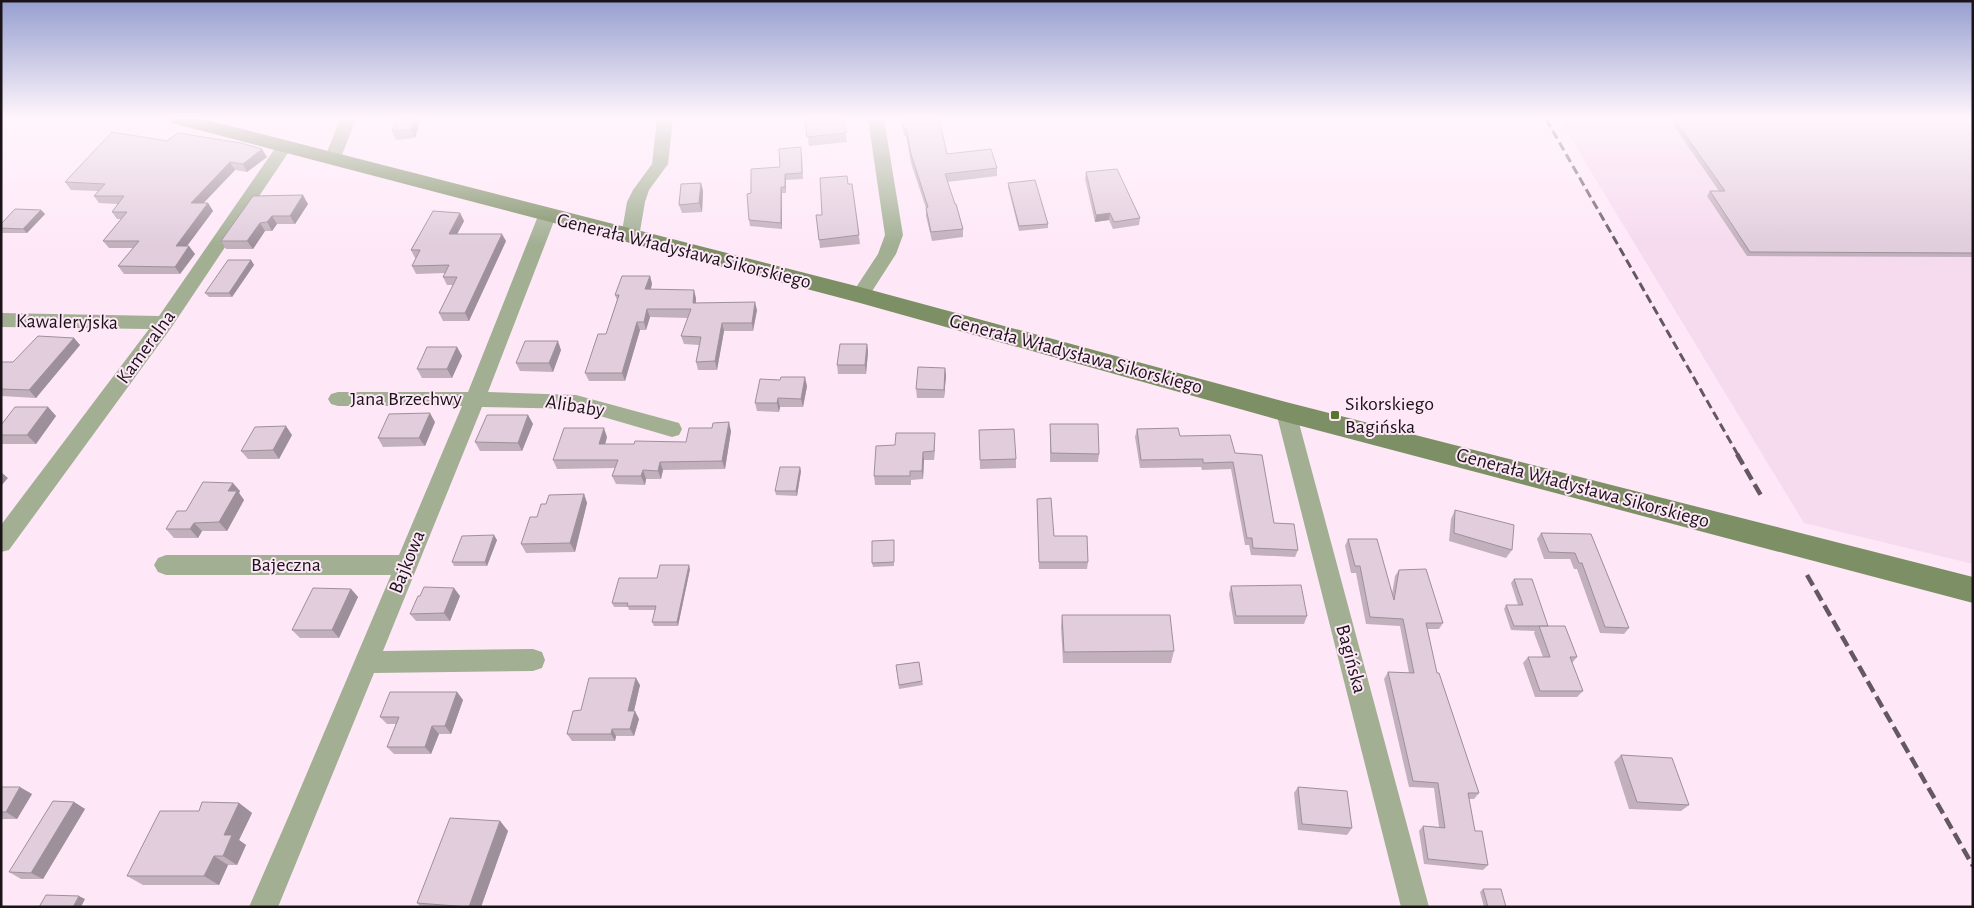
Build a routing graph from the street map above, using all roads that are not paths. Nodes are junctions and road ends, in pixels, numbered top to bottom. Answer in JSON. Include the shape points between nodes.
{"nodes":[{"id":1,"x":274,"y":161,"type":"edge"},
{"id":2,"x":337,"y":161,"type":"edge"},
{"id":3,"x":660,"y":161,"type":"edge"},
{"id":4,"x":883,"y":161,"type":"edge"},
{"id":5,"x":547,"y":216,"type":"junction"},
{"id":6,"x":630,"y":237,"type":"junction"},
{"id":7,"x":860,"y":295,"type":"junction"},
{"id":8,"x":1,"y":320,"type":"edge"},
{"id":9,"x":164,"y":324,"type":"junction"},
{"id":10,"x":475,"y":398,"type":"junction"},
{"id":11,"x":338,"y":399,"type":"dead end"},
{"id":12,"x":1286,"y":412,"type":"junction"},
{"id":13,"x":672,"y":429,"type":"dead end"},
{"id":14,"x":1,"y":543,"type":"edge"},
{"id":15,"x":406,"y":565,"type":"junction"},
{"id":16,"x":166,"y":566,"type":"dead end"},
{"id":17,"x":1973,"y":590,"type":"edge"},
{"id":18,"x":534,"y":660,"type":"dead end"},
{"id":19,"x":366,"y":662,"type":"junction"},
{"id":20,"x":263,"y":907,"type":"edge"},
{"id":21,"x":1415,"y":907,"type":"edge"}],
"edges":[{"from":1,"to":9,"type":"street","name":"Kameralna"},
{"from":2,"to":5,"type":"street","name":"Generała Władysława Sikorskiego"},
{"from":3,"to":6,"type":"street","via":[[640,190]]},
{"from":4,"to":7,"type":"street","via":[[894,235],[887,254]]},
{"from":5,"to":6,"type":"street","name":"Generała Władysława Sikorskiego"},
{"from":5,"to":10,"type":"street","name":"Bajkowa"},
{"from":6,"to":7,"type":"street","name":"Generała Władysława Sikorskiego"},
{"from":7,"to":12,"type":"street","name":"Generała Władysława Sikorskiego"},
{"from":8,"to":9,"type":"street","name":"Kawaleryjska"},
{"from":9,"to":14,"type":"street","name":"Kameralna"},
{"from":10,"to":11,"type":"street","name":"Jana Brzechwy"},
{"from":10,"to":13,"type":"street","name":"Alibaby","via":[[576,402]]},
{"from":10,"to":15,"type":"street","name":"Bajkowa"},
{"from":12,"to":17,"type":"street","name":"Generała Władysława Sikorskiego"},
{"from":12,"to":21,"type":"street","name":"Bagińska"},
{"from":15,"to":16,"type":"street","name":"Bajeczna"},
{"from":15,"to":19,"type":"street","name":"Bajkowa"},
{"from":18,"to":19,"type":"street"},
{"from":19,"to":20,"type":"street","name":"Bajkowa"}]}
